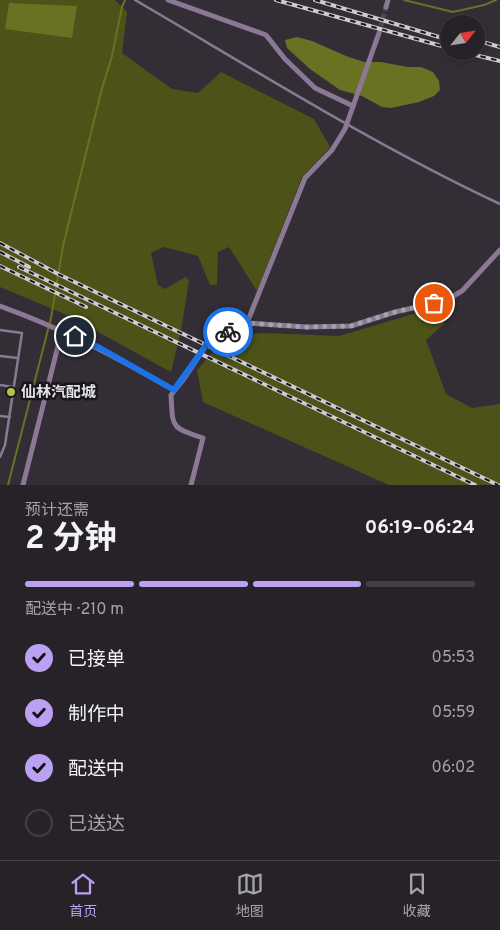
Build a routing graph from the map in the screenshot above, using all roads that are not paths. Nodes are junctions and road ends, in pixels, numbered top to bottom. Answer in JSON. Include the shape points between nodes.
{"nodes":[{"id":1,"x":135,"y":0,"type":"edge"},
{"id":2,"x":168,"y":0,"type":"edge"},
{"id":3,"x":388,"y":0,"type":"edge"},
{"id":4,"x":386,"y":7,"type":"tunnel mouth"},
{"id":5,"x":379,"y":33,"type":"tunnel mouth"},
{"id":6,"x":353,"y":106,"type":"junction"},
{"id":7,"x":500,"y":204,"type":"edge"},
{"id":8,"x":500,"y":250,"type":"edge"},
{"id":9,"x":0,"y":306,"type":"edge"},
{"id":10,"x":246,"y":323,"type":"junction"},
{"id":11,"x":0,"y":330,"type":"edge"},
{"id":12,"x":62,"y":330,"type":"junction"},
{"id":13,"x":0,"y":356,"type":"edge"},
{"id":14,"x":19,"y":358,"type":"junction"},
{"id":15,"x":0,"y":386,"type":"edge"},
{"id":16,"x":14,"y":387,"type":"junction"},
{"id":17,"x":174,"y":390,"type":"junction"},
{"id":18,"x":0,"y":416,"type":"edge"},
{"id":19,"x":10,"y":417,"type":"junction"},
{"id":20,"x":0,"y":456,"type":"edge"},
{"id":21,"x":23,"y":485,"type":"edge"},
{"id":22,"x":191,"y":485,"type":"edge"}],
"edges":[{"from":1,"to":7,"type":"lane","via":[[358,130]]},
{"from":2,"to":6,"type":"street","via":[[266,35],[315,88]]},
{"from":3,"to":4,"type":"street"},
{"from":5,"to":6,"type":"street"},
{"from":6,"to":10,"type":"street","via":[[332,150],[304,178]]},
{"from":8,"to":10,"type":"street","via":[[462,290],[445,301],[351,326]]},
{"from":9,"to":12,"type":"street"},
{"from":10,"to":17,"type":"street","via":[[209,341]]},
{"from":11,"to":14,"type":"lane","via":[[22,333]]},
{"from":12,"to":17,"type":"street"},
{"from":12,"to":21,"type":"street"},
{"from":13,"to":14,"type":"lane"},
{"from":14,"to":16,"type":"lane"},
{"from":15,"to":16,"type":"lane"},
{"from":16,"to":19,"type":"lane"},
{"from":17,"to":22,"type":"street","via":[[171,394],[173,421],[179,430],[203,438]]},
{"from":18,"to":19,"type":"lane"},
{"from":19,"to":20,"type":"lane"}]}
